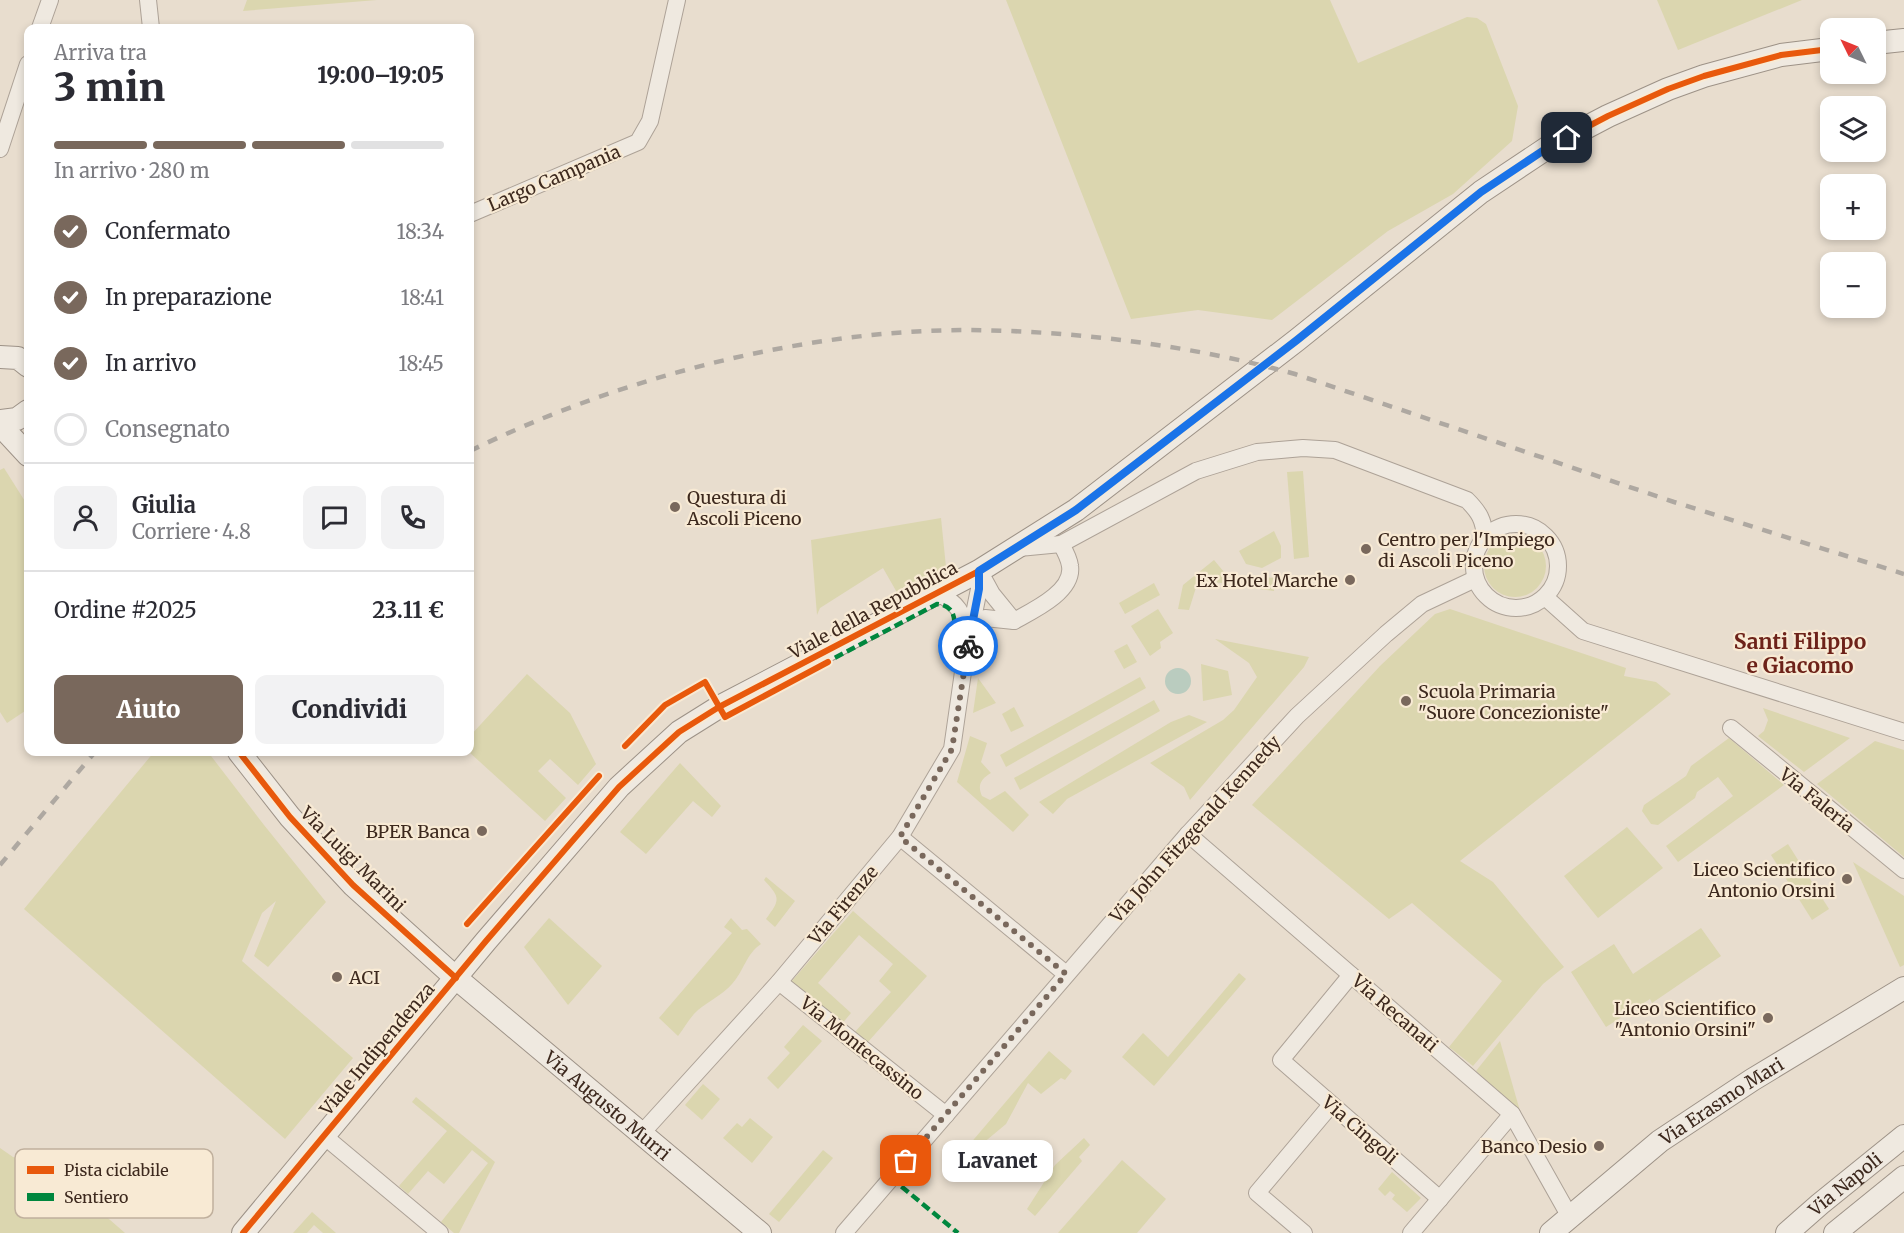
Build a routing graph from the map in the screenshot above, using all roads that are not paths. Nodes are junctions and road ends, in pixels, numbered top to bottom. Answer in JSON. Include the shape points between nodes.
{"nodes":[{"id":1,"x":50,"y":0,"type":"edge"},
{"id":2,"x":148,"y":0,"type":"edge"},
{"id":3,"x":677,"y":0,"type":"edge"},
{"id":4,"x":41,"y":24,"type":"edge"},
{"id":5,"x":151,"y":24,"type":"edge"},
{"id":6,"x":1904,"y":40,"type":"edge"},
{"id":7,"x":1886,"y":42,"type":"edge"},
{"id":8,"x":1820,"y":50,"type":"edge"},
{"id":9,"x":24,"y":76,"type":"edge"},
{"id":10,"x":0,"y":149,"type":"edge"},
{"id":11,"x":474,"y":212,"type":"edge"},
{"id":12,"x":1,"y":355,"type":"edge"},
{"id":13,"x":24,"y":363,"type":"edge"},
{"id":14,"x":24,"y":414,"type":"edge"},
{"id":15,"x":0,"y":423,"type":"edge"},
{"id":16,"x":24,"y":450,"type":"edge"},
{"id":17,"x":1485,"y":537,"type":"junction"},
{"id":18,"x":1061,"y":544,"type":"junction"},
{"id":19,"x":1016,"y":548,"type":"junction"},
{"id":20,"x":979,"y":571,"type":"junction"},
{"id":21,"x":1475,"y":579,"type":"junction"},
{"id":22,"x":937,"y":593,"type":"junction"},
{"id":23,"x":1545,"y":597,"type":"junction"},
{"id":24,"x":985,"y":618,"type":"dead end"},
{"id":25,"x":1014,"y":621,"type":"junction"},
{"id":26,"x":970,"y":636,"type":"junction"},
{"id":27,"x":1731,"y":728,"type":"dead end"},
{"id":28,"x":1904,"y":732,"type":"edge"},
{"id":29,"x":656,"y":751,"type":"joint"},
{"id":30,"x":242,"y":756,"type":"edge"},
{"id":31,"x":1188,"y":834,"type":"junction"},
{"id":32,"x":900,"y":837,"type":"junction"},
{"id":33,"x":1904,"y":870,"type":"edge"},
{"id":34,"x":1066,"y":974,"type":"junction"},
{"id":35,"x":1351,"y":975,"type":"junction"},
{"id":36,"x":456,"y":978,"type":"junction"},
{"id":37,"x":779,"y":982,"type":"junction"},
{"id":38,"x":1904,"y":988,"type":"edge"},
{"id":39,"x":1331,"y":1105,"type":"junction"},
{"id":40,"x":1512,"y":1114,"type":"junction"},
{"id":41,"x":946,"y":1115,"type":"junction"},
{"id":42,"x":642,"y":1134,"type":"junction"},
{"id":43,"x":324,"y":1136,"type":"junction"},
{"id":44,"x":1904,"y":1136,"type":"edge"},
{"id":45,"x":1904,"y":1177,"type":"edge"},
{"id":46,"x":1440,"y":1199,"type":"junction"},
{"id":47,"x":1570,"y":1217,"type":"junction"},
{"id":48,"x":243,"y":1233,"type":"edge"},
{"id":49,"x":440,"y":1233,"type":"edge"},
{"id":50,"x":760,"y":1233,"type":"edge"},
{"id":51,"x":844,"y":1233,"type":"edge"},
{"id":52,"x":1304,"y":1233,"type":"edge"},
{"id":53,"x":1411,"y":1233,"type":"edge"},
{"id":54,"x":1551,"y":1233,"type":"edge"},
{"id":55,"x":1787,"y":1233,"type":"edge"},
{"id":56,"x":1835,"y":1233,"type":"edge"}],
"edges":[{"from":1,"to":4,"type":"street"},
{"from":2,"to":5,"type":"street"},
{"from":3,"to":11,"type":"street","name":"Largo Campania","via":[[650,121],[638,142]]},
{"from":6,"to":7,"type":"street"},
{"from":8,"to":19,"type":"street","name":"Viale della Repubblica","via":[[1781,55],[1704,76],[1608,116],[1547,148],[1476,196],[1076,510]]},
{"from":9,"to":10,"type":"street"},
{"from":12,"to":13,"type":"street"},
{"from":14,"to":15,"type":"street"},
{"from":15,"to":16,"type":"street"},
{"from":17,"to":18,"type":"street","via":[[1480,513],[1467,500],[1335,450],[1303,448],[1257,452],[1196,471]]},
{"from":17,"to":21,"type":"street","via":[[1473,565]]},
{"from":17,"to":23,"type":"street","via":[[1506,525],[1518,524],[1541,532],[1558,564],[1557,576]]},
{"from":18,"to":19,"type":"street"},
{"from":18,"to":25,"type":"street","via":[[1071,568],[1066,583],[1048,602]]},
{"from":19,"to":20,"type":"street","name":"Viale della Repubblica"},
{"from":20,"to":22,"type":"street","name":"Viale della Repubblica"},
{"from":20,"to":25,"type":"street"},
{"from":20,"to":26,"type":"street","name":"Via Firenze"},
{"from":21,"to":23,"type":"street","via":[[1485,595],[1499,606],[1523,608]]},
{"from":21,"to":31,"type":"street","name":"Via John Fitzgerald Kennedy","via":[[1422,604],[1386,634],[1297,716]]},
{"from":22,"to":26,"type":"street","via":[[958,607]]},
{"from":22,"to":29,"type":"street","name":"Viale della Repubblica","via":[[719,707]]},
{"from":23,"to":28,"type":"street","via":[[1583,631]]},
{"from":24,"to":25,"type":"street"},
{"from":26,"to":32,"type":"street","name":"Via Firenze","via":[[952,749]]},
{"from":27,"to":33,"type":"street","name":"Via Faleria"},
{"from":29,"to":36,"type":"street","name":"Viale Indipendenza","via":[[619,787]]},
{"from":30,"to":36,"type":"street","name":"Via Luigi Marini","via":[[290,817],[345,877]]},
{"from":31,"to":34,"type":"street","name":"Via John Fitzgerald Kennedy"},
{"from":31,"to":35,"type":"street","name":"Via Recanati"},
{"from":32,"to":34,"type":"street"},
{"from":32,"to":37,"type":"street","name":"Via Firenze"},
{"from":34,"to":41,"type":"street","name":"Via John Fitzgerald Kennedy"},
{"from":35,"to":39,"type":"street","name":"Via Cingoli","via":[[1281,1060]]},
{"from":35,"to":40,"type":"street","name":"Via Recanati"},
{"from":36,"to":42,"type":"street","name":"Via Augusto Murri"},
{"from":36,"to":43,"type":"street","name":"Viale Indipendenza"},
{"from":37,"to":41,"type":"street","name":"Via Montecassino"},
{"from":37,"to":42,"type":"street","name":"Via Firenze"},
{"from":38,"to":47,"type":"street","name":"Via Erasmo Mari","via":[[1660,1141]]},
{"from":39,"to":46,"type":"street","name":"Via Cingoli"},
{"from":39,"to":52,"type":"street","via":[[1257,1193]]},
{"from":40,"to":46,"type":"street"},
{"from":40,"to":47,"type":"street","name":"Via Recanati"},
{"from":41,"to":51,"type":"street","name":"Via John Fitzgerald Kennedy"},
{"from":42,"to":50,"type":"street","name":"Via Augusto Murri"},
{"from":43,"to":48,"type":"street","name":"Viale Indipendenza"},
{"from":43,"to":49,"type":"street"},
{"from":44,"to":55,"type":"street","name":"Via Napoli"},
{"from":45,"to":56,"type":"street","name":"Via Napoli"},
{"from":46,"to":53,"type":"street"},
{"from":47,"to":54,"type":"street","name":"Via Erasmo Mari"}]}
